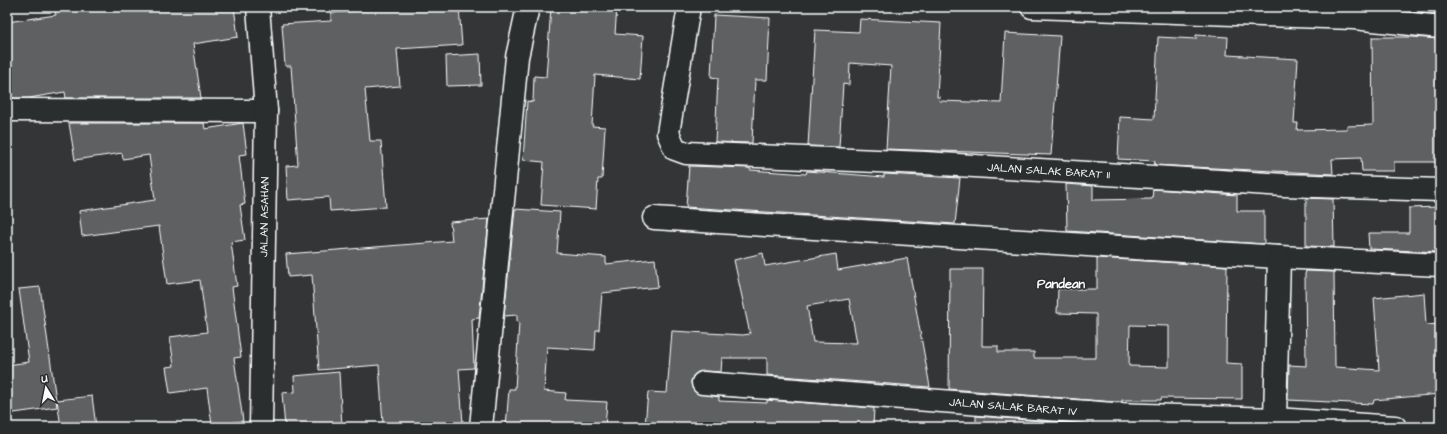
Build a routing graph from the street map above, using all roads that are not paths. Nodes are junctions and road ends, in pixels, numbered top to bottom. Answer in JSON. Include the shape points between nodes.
{"nodes":[{"id":1,"x":258,"y":7,"type":"edge"},
{"id":2,"x":528,"y":7,"type":"edge"},
{"id":3,"x":689,"y":7,"type":"edge"},
{"id":4,"x":1032,"y":7,"type":"edge"},
{"id":5,"x":1440,"y":27,"type":"edge"},
{"id":6,"x":7,"y":110,"type":"edge"},
{"id":7,"x":266,"y":111,"type":"junction"},
{"id":8,"x":1440,"y":190,"type":"edge"},
{"id":9,"x":654,"y":218,"type":"dead end"},
{"id":10,"x":1279,"y":257,"type":"junction"},
{"id":11,"x":1440,"y":265,"type":"edge"},
{"id":12,"x":703,"y":383,"type":"dead end"},
{"id":13,"x":1275,"y":419,"type":"junction"},
{"id":14,"x":261,"y":427,"type":"edge"},
{"id":15,"x":481,"y":427,"type":"edge"},
{"id":16,"x":1395,"y":427,"type":"edge"}],
"edges":[{"from":1,"to":7,"type":"street","name":"JALAN ASAHAN"},
{"from":2,"to":15,"type":"street","via":[[516,65]]},
{"from":3,"to":8,"type":"street","name":"JALAN SALAK BARAT II","via":[[668,132],[675,149],[686,153],[925,163],[1284,185]]},
{"from":4,"to":5,"type":"street","via":[[1354,18]]},
{"from":6,"to":7,"type":"street"},
{"from":7,"to":14,"type":"street","name":"JALAN ASAHAN"},
{"from":9,"to":10,"type":"street"},
{"from":10,"to":11,"type":"street"},
{"from":10,"to":13,"type":"street"},
{"from":12,"to":13,"type":"street","name":"JALAN SALAK BARAT IV","via":[[1113,414]]},
{"from":13,"to":16,"type":"street","name":"JALAN SALAK BARAT IV"}]}
